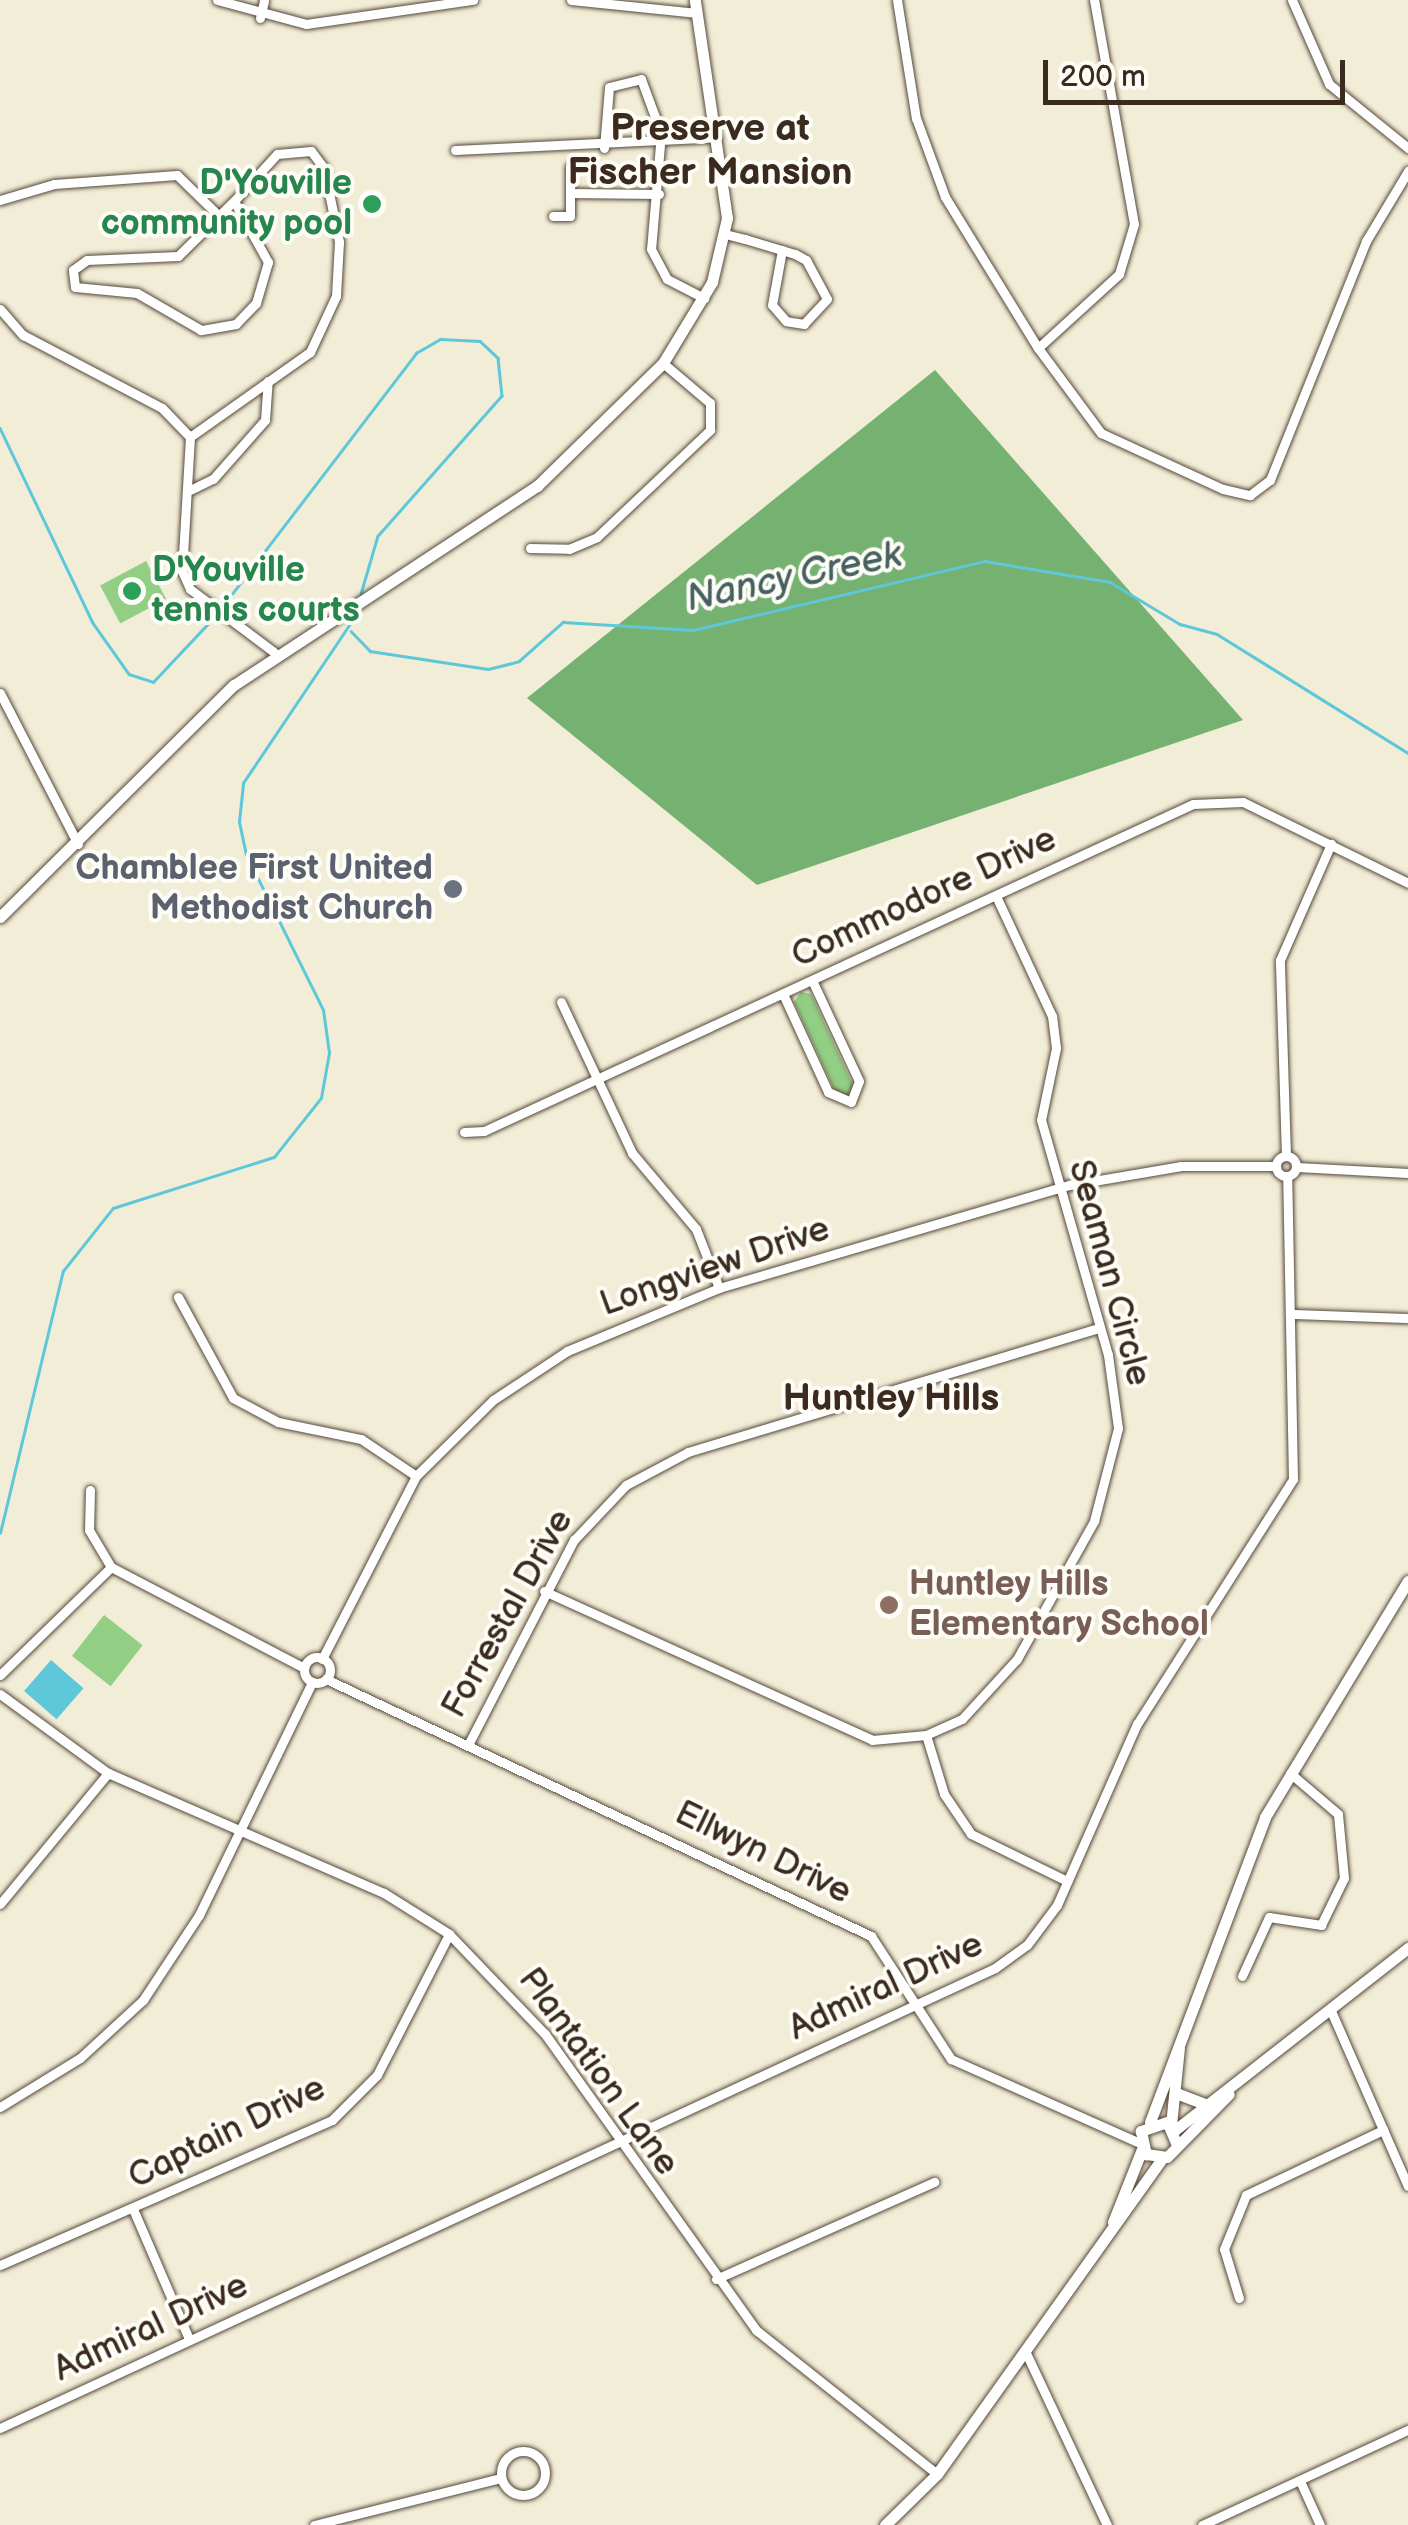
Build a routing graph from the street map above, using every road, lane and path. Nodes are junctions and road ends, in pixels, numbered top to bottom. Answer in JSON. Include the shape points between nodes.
{"nodes":[{"id":1,"x":217,"y":0,"type":"edge"},
{"id":2,"x":264,"y":0,"type":"edge"},
{"id":3,"x":473,"y":0,"type":"edge"},
{"id":4,"x":571,"y":0,"type":"edge"},
{"id":5,"x":897,"y":0,"type":"edge"},
{"id":6,"x":1094,"y":0,"type":"edge"},
{"id":7,"x":1292,"y":0,"type":"edge"},
{"id":8,"x":696,"y":6,"type":"edge"},
{"id":9,"x":260,"y":18,"type":"junction"},
{"id":10,"x":720,"y":137,"type":"junction"},
{"id":11,"x":661,"y":143,"type":"junction"},
{"id":12,"x":604,"y":148,"type":"junction"},
{"id":13,"x":1408,"y":148,"type":"edge"},
{"id":14,"x":455,"y":150,"type":"dead end"},
{"id":15,"x":570,"y":166,"type":"dead end"},
{"id":16,"x":1408,"y":171,"type":"edge"},
{"id":17,"x":570,"y":193,"type":"junction"},
{"id":18,"x":659,"y":194,"type":"junction"},
{"id":19,"x":0,"y":200,"type":"edge"},
{"id":20,"x":234,"y":201,"type":"junction"},
{"id":21,"x":554,"y":216,"type":"dead end"},
{"id":22,"x":220,"y":217,"type":"junction"},
{"id":23,"x":725,"y":234,"type":"junction"},
{"id":24,"x":782,"y":250,"type":"junction"},
{"id":25,"x":704,"y":298,"type":"junction"},
{"id":26,"x":0,"y":308,"type":"edge"},
{"id":27,"x":1038,"y":348,"type":"junction"},
{"id":28,"x":663,"y":363,"type":"junction"},
{"id":29,"x":268,"y":381,"type":"junction"},
{"id":30,"x":190,"y":437,"type":"junction"},
{"id":31,"x":190,"y":490,"type":"junction"},
{"id":32,"x":530,"y":548,"type":"dead end"},
{"id":33,"x":274,"y":652,"type":"junction"},
{"id":34,"x":0,"y":693,"type":"edge"},
{"id":35,"x":78,"y":844,"type":"junction"},
{"id":36,"x":1331,"y":844,"type":"junction"},
{"id":37,"x":1408,"y":883,"type":"edge"},
{"id":38,"x":996,"y":896,"type":"junction"},
{"id":39,"x":0,"y":916,"type":"edge"},
{"id":40,"x":812,"y":980,"type":"junction"},
{"id":41,"x":784,"y":994,"type":"junction"},
{"id":42,"x":561,"y":1002,"type":"dead end"},
{"id":43,"x":596,"y":1080,"type":"junction"},
{"id":44,"x":464,"y":1132,"type":"dead end"},
{"id":45,"x":1286,"y":1156,"type":"junction"},
{"id":46,"x":1276,"y":1166,"type":"junction"},
{"id":47,"x":1297,"y":1167,"type":"junction"},
{"id":48,"x":1408,"y":1173,"type":"edge"},
{"id":49,"x":1287,"y":1176,"type":"junction"},
{"id":50,"x":1058,"y":1188,"type":"junction"},
{"id":51,"x":718,"y":1288,"type":"junction"},
{"id":52,"x":178,"y":1297,"type":"dead end"},
{"id":53,"x":1292,"y":1314,"type":"junction"},
{"id":54,"x":1408,"y":1318,"type":"edge"},
{"id":55,"x":1100,"y":1328,"type":"junction"},
{"id":56,"x":416,"y":1476,"type":"junction"},
{"id":57,"x":90,"y":1490,"type":"dead end"},
{"id":58,"x":110,"y":1567,"type":"junction"},
{"id":59,"x":1408,"y":1581,"type":"edge"},
{"id":60,"x":544,"y":1591,"type":"junction"},
{"id":61,"x":322,"y":1659,"type":"junction"},
{"id":62,"x":304,"y":1668,"type":"junction"},
{"id":63,"x":0,"y":1676,"type":"edge"},
{"id":64,"x":326,"y":1679,"type":"junction"},
{"id":65,"x":312,"y":1682,"type":"junction"},
{"id":66,"x":0,"y":1694,"type":"edge"},
{"id":67,"x":926,"y":1736,"type":"junction"},
{"id":68,"x":469,"y":1743,"type":"junction"},
{"id":69,"x":108,"y":1773,"type":"junction"},
{"id":70,"x":1290,"y":1773,"type":"junction"},
{"id":71,"x":238,"y":1834,"type":"junction"},
{"id":72,"x":1067,"y":1881,"type":"junction"},
{"id":73,"x":0,"y":1904,"type":"edge"},
{"id":74,"x":449,"y":1934,"type":"junction"},
{"id":75,"x":1408,"y":1948,"type":"edge"},
{"id":76,"x":1242,"y":1976,"type":"dead end"},
{"id":77,"x":914,"y":2004,"type":"junction"},
{"id":78,"x":1331,"y":2012,"type":"junction"},
{"id":79,"x":1179,"y":2048,"type":"junction"},
{"id":80,"x":1176,"y":2093,"type":"junction"},
{"id":81,"x":1229,"y":2094,"type":"junction"},
{"id":82,"x":1210,"y":2106,"type":"junction"},
{"id":83,"x":0,"y":2107,"type":"edge"},
{"id":84,"x":1148,"y":2124,"type":"junction"},
{"id":85,"x":1173,"y":2128,"type":"junction"},
{"id":86,"x":1124,"y":2130,"type":"junction"},
{"id":87,"x":1384,"y":2130,"type":"junction"},
{"id":88,"x":619,"y":2142,"type":"junction"},
{"id":89,"x":1141,"y":2146,"type":"junction"},
{"id":90,"x":1177,"y":2146,"type":"junction"},
{"id":91,"x":1162,"y":2158,"type":"junction"},
{"id":92,"x":934,"y":2182,"type":"dead end"},
{"id":93,"x":1408,"y":2186,"type":"edge"},
{"id":94,"x":134,"y":2209,"type":"junction"},
{"id":95,"x":1113,"y":2222,"type":"junction"},
{"id":96,"x":0,"y":2265,"type":"edge"},
{"id":97,"x":716,"y":2279,"type":"junction"},
{"id":98,"x":1239,"y":2298,"type":"dead end"},
{"id":99,"x":190,"y":2339,"type":"junction"},
{"id":100,"x":1026,"y":2354,"type":"junction"},
{"id":101,"x":0,"y":2428,"type":"edge"},
{"id":102,"x":1408,"y":2430,"type":"edge"},
{"id":103,"x":936,"y":2474,"type":"junction"},
{"id":104,"x":501,"y":2478,"type":"junction"},
{"id":105,"x":1300,"y":2481,"type":"junction"},
{"id":106,"x":314,"y":2525,"type":"edge"},
{"id":107,"x":885,"y":2525,"type":"edge"},
{"id":108,"x":1107,"y":2525,"type":"edge"},
{"id":109,"x":1202,"y":2525,"type":"edge"},
{"id":110,"x":1320,"y":2525,"type":"edge"}],
"edges":[{"from":1,"to":9,"type":"street"},
{"from":2,"to":9,"type":"street"},
{"from":3,"to":9,"type":"street","via":[[324,23]]},
{"from":4,"to":8,"type":"street"},
{"from":5,"to":27,"type":"street","via":[[916,118],[944,197]]},
{"from":6,"to":27,"type":"street","via":[[1133,198],[1130,248],[1105,290]]},
{"from":7,"to":13,"type":"street","via":[[1329,84]]},
{"from":8,"to":10,"type":"street"},
{"from":10,"to":11,"type":"street"},
{"from":10,"to":23,"type":"street"},
{"from":11,"to":12,"type":"street"},
{"from":11,"to":12,"type":"street","via":[[652,89],[623,77],[606,95]]},
{"from":11,"to":18,"type":"street"},
{"from":12,"to":14,"type":"street"},
{"from":15,"to":17,"type":"street"},
{"from":16,"to":27,"type":"street","via":[[1366,240],[1270,480],[1250,495],[1101,433]]},
{"from":17,"to":18,"type":"street"},
{"from":17,"to":21,"type":"street","via":[[570,216]]},
{"from":18,"to":25,"type":"street","via":[[652,248],[667,279]]},
{"from":19,"to":22,"type":"street","via":[[54,184],[177,175]]},
{"from":20,"to":22,"type":"street"},
{"from":20,"to":22,"type":"street","via":[[268,262],[256,304],[236,324],[201,330],[137,293],[75,288],[80,263],[178,256]]},
{"from":20,"to":29,"type":"street","via":[[288,148],[311,151],[324,168],[339,242],[336,296],[310,352]]},
{"from":23,"to":24,"type":"street"},
{"from":23,"to":25,"type":"street"},
{"from":24,"to":24,"type":"street","via":[[806,260],[826,293],[822,314],[804,324],[786,322],[772,305]]},
{"from":25,"to":28,"type":"street"},
{"from":26,"to":30,"type":"street","via":[[23,335],[162,408]]},
{"from":28,"to":32,"type":"street","via":[[710,403],[710,430],[597,537],[569,549]]},
{"from":28,"to":33,"type":"street","via":[[554,473]]},
{"from":29,"to":30,"type":"street"},
{"from":29,"to":31,"type":"street","via":[[265,420],[213,479]]},
{"from":30,"to":31,"type":"street"},
{"from":31,"to":33,"type":"street","via":[[177,552],[205,602]]},
{"from":33,"to":35,"type":"street"},
{"from":34,"to":35,"type":"street"},
{"from":35,"to":39,"type":"street"},
{"from":36,"to":37,"type":"street","name":"Commodore Drive"},
{"from":36,"to":38,"type":"street","name":"Commodore Drive","via":[[1243,802],[1201,802]]},
{"from":36,"to":45,"type":"street","via":[[1280,960]]},
{"from":38,"to":40,"type":"street","name":"Commodore Drive"},
{"from":38,"to":50,"type":"street","name":"Seaman Circle","via":[[1056,1035],[1040,1108]]},
{"from":40,"to":41,"type":"street","name":"Commodore Drive"},
{"from":40,"to":41,"type":"street","via":[[859,1080],[851,1102],[828,1092]]},
{"from":41,"to":43,"type":"street","name":"Commodore Drive"},
{"from":42,"to":43,"type":"street"},
{"from":43,"to":44,"type":"street","name":"Commodore Drive"},
{"from":43,"to":51,"type":"street","via":[[638,1164],[696,1229]]},
{"from":45,"to":46,"type":"street"},
{"from":45,"to":47,"type":"street"},
{"from":46,"to":49,"type":"street"},
{"from":46,"to":50,"type":"street","name":"Longview Drive","via":[[1181,1166]]},
{"from":47,"to":48,"type":"street"},
{"from":47,"to":49,"type":"street"},
{"from":49,"to":53,"type":"street","name":"Admiral Drive"},
{"from":50,"to":51,"type":"street","name":"Longview Drive"},
{"from":50,"to":55,"type":"street","name":"Seaman Circle"},
{"from":51,"to":56,"type":"street","name":"Longview Drive","via":[[527,1374]]},
{"from":52,"to":56,"type":"street","via":[[233,1398],[278,1422],[362,1438]]},
{"from":53,"to":54,"type":"street"},
{"from":53,"to":72,"type":"street","name":"Admiral Drive","via":[[1298,1437],[1287,1496],[1137,1724]]},
{"from":55,"to":60,"type":"street","name":"Forrestal Drive","via":[[688,1452],[607,1500]]},
{"from":55,"to":67,"type":"street","name":"Seaman Circle","via":[[1118,1428],[1094,1521],[1000,1684],[972,1713]]},
{"from":56,"to":61,"type":"street","name":"Longview Drive"},
{"from":57,"to":58,"type":"street","via":[[90,1530]]},
{"from":58,"to":62,"type":"street"},
{"from":58,"to":63,"type":"street"},
{"from":59,"to":70,"type":"street"},
{"from":60,"to":67,"type":"street","name":"Seaman Circle","via":[[844,1733]]},
{"from":60,"to":68,"type":"street","name":"Forrestal Drive"},
{"from":61,"to":62,"type":"street"},
{"from":61,"to":64,"type":"street"},
{"from":62,"to":65,"type":"street"},
{"from":64,"to":65,"type":"street"},
{"from":64,"to":68,"type":"street","name":"Ellwyn Drive"},
{"from":65,"to":71,"type":"street"},
{"from":66,"to":69,"type":"street","name":"Plantation Lane"},
{"from":67,"to":72,"type":"street","via":[[944,1794],[971,1834]]},
{"from":68,"to":77,"type":"street","name":"Ellwyn Drive","via":[[871,1936]]},
{"from":69,"to":71,"type":"street","name":"Plantation Lane"},
{"from":69,"to":73,"type":"street"},
{"from":70,"to":76,"type":"street","via":[[1332,1804],[1347,1867],[1326,1922],[1269,1917]]},
{"from":70,"to":79,"type":"street","via":[[1250,1849]]},
{"from":71,"to":74,"type":"street","name":"Plantation Lane","via":[[384,1893]]},
{"from":71,"to":83,"type":"street","via":[[143,2000],[80,2058]]},
{"from":72,"to":77,"type":"street","name":"Admiral Drive","via":[[1027,1945]]},
{"from":74,"to":88,"type":"street","name":"Plantation Lane","via":[[546,2034]]},
{"from":74,"to":94,"type":"street","name":"Captain Drive","via":[[377,2075],[332,2120]]},
{"from":75,"to":78,"type":"street"},
{"from":77,"to":86,"type":"street","name":"Ellwyn Drive","via":[[951,2060],[978,2078]]},
{"from":77,"to":88,"type":"street","name":"Admiral Drive"},
{"from":78,"to":81,"type":"street"},
{"from":78,"to":87,"type":"street"},
{"from":79,"to":80,"type":"street"},
{"from":79,"to":84,"type":"street"},
{"from":80,"to":82,"type":"street"},
{"from":80,"to":85,"type":"street"},
{"from":81,"to":82,"type":"street"},
{"from":81,"to":90,"type":"street"},
{"from":82,"to":85,"type":"street"},
{"from":84,"to":85,"type":"street"},
{"from":84,"to":86,"type":"street"},
{"from":84,"to":89,"type":"street"},
{"from":85,"to":90,"type":"street"},
{"from":86,"to":89,"type":"street","name":"Ellwyn Drive"},
{"from":87,"to":93,"type":"street"},
{"from":87,"to":98,"type":"street","via":[[1246,2195],[1224,2249]]},
{"from":88,"to":97,"type":"street","name":"Plantation Lane"},
{"from":88,"to":99,"type":"street","name":"Admiral Drive"},
{"from":89,"to":91,"type":"street"},
{"from":89,"to":95,"type":"street"},
{"from":90,"to":91,"type":"street"},
{"from":91,"to":95,"type":"street"},
{"from":92,"to":97,"type":"street"},
{"from":94,"to":96,"type":"street","name":"Captain Drive"},
{"from":94,"to":99,"type":"street"},
{"from":95,"to":100,"type":"street"},
{"from":97,"to":103,"type":"street","name":"Plantation Lane","via":[[786,2360]]},
{"from":99,"to":101,"type":"street","name":"Admiral Drive"},
{"from":100,"to":103,"type":"street"},
{"from":100,"to":108,"type":"street"},
{"from":102,"to":105,"type":"street"},
{"from":103,"to":107,"type":"street"},
{"from":104,"to":104,"type":"street","via":[[530,2494],[542,2486],[544,2464],[518,2450],[506,2458]]},
{"from":104,"to":106,"type":"street"},
{"from":105,"to":109,"type":"street"},
{"from":105,"to":110,"type":"street"}]}
